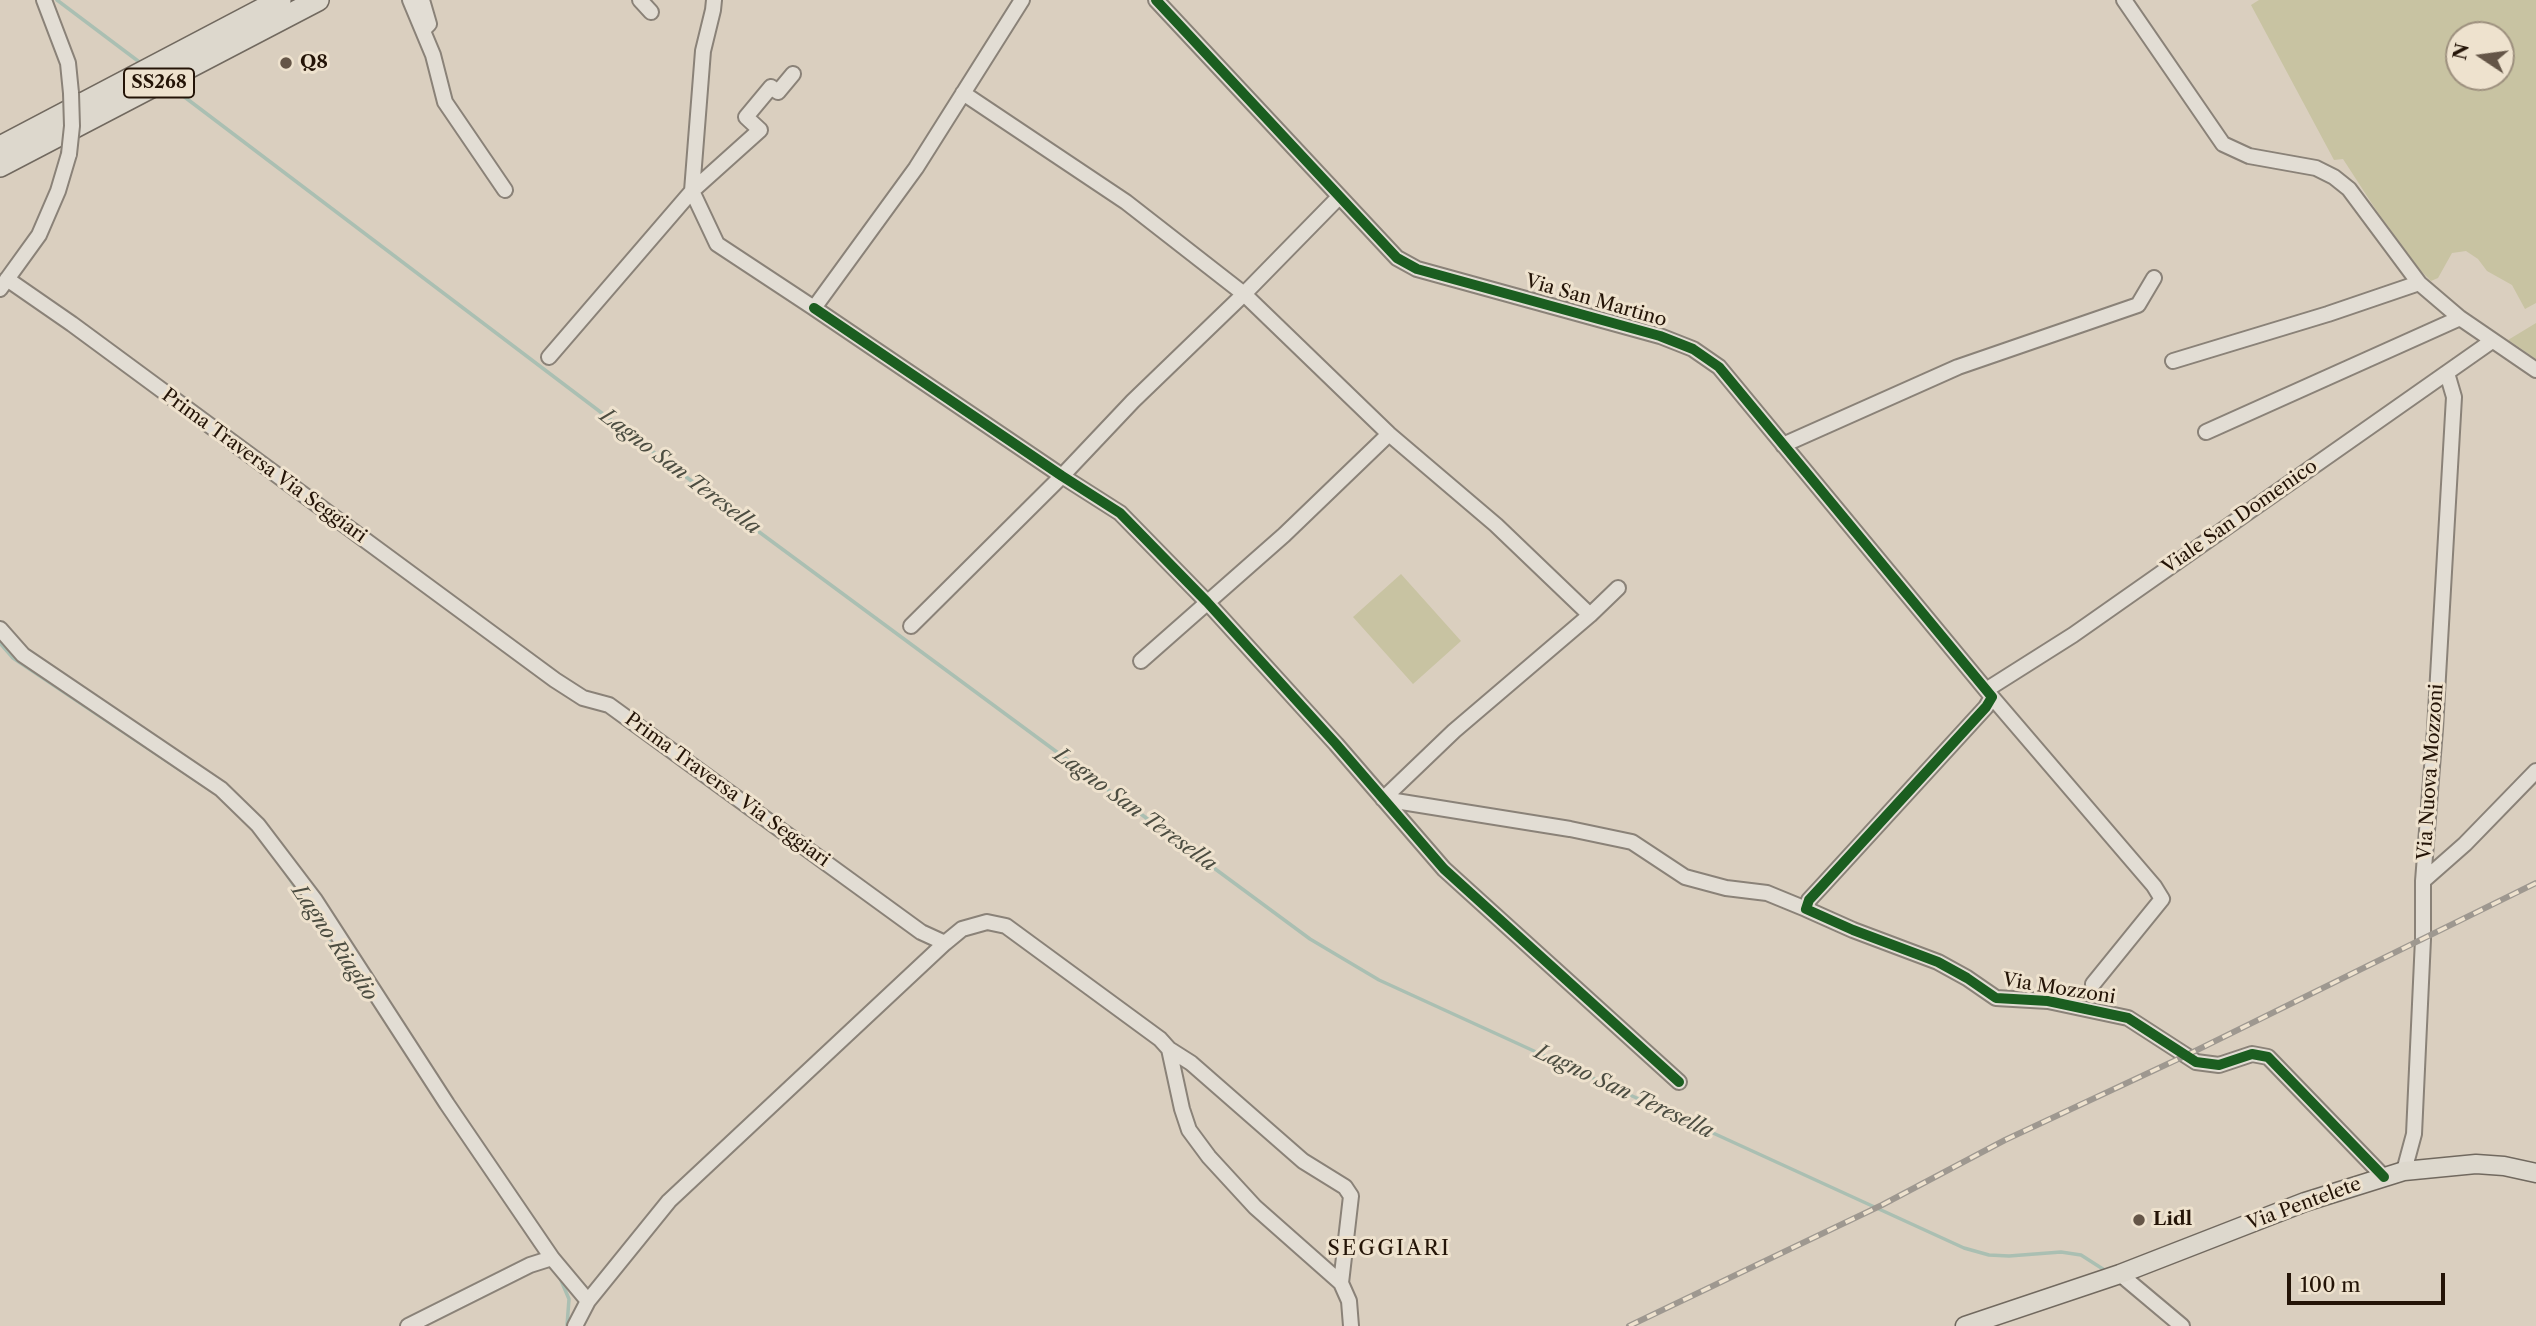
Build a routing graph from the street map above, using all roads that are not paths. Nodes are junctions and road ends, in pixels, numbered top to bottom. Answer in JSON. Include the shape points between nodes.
{"nodes":[{"id":1,"x":281,"y":0,"type":"edge"},
{"id":2,"x":318,"y":0,"type":"edge"},
{"id":3,"x":410,"y":0,"type":"edge"},
{"id":4,"x":422,"y":0,"type":"edge"},
{"id":5,"x":640,"y":0,"type":"edge"},
{"id":6,"x":714,"y":0,"type":"edge"},
{"id":7,"x":1022,"y":0,"type":"edge"},
{"id":8,"x":1156,"y":0,"type":"edge"},
{"id":9,"x":2124,"y":0,"type":"edge"},
{"id":10,"x":46,"y":5,"type":"edge"},
{"id":11,"x":651,"y":12,"type":"dead end"},
{"id":12,"x":424,"y":29,"type":"junction"},
{"id":13,"x":793,"y":74,"type":"dead end"},
{"id":14,"x":963,"y":93,"type":"junction"},
{"id":15,"x":0,"y":146,"type":"edge"},
{"id":16,"x":0,"y":166,"type":"edge"},
{"id":17,"x":505,"y":190,"type":"dead end"},
{"id":18,"x":692,"y":191,"type":"junction"},
{"id":19,"x":1339,"y":197,"type":"junction"},
{"id":20,"x":2154,"y":278,"type":"dead end"},
{"id":21,"x":2418,"y":283,"type":"junction"},
{"id":22,"x":4,"y":284,"type":"edge"},
{"id":23,"x":1244,"y":294,"type":"junction"},
{"id":24,"x":814,"y":308,"type":"junction"},
{"id":25,"x":2460,"y":318,"type":"junction"},
{"id":26,"x":2492,"y":341,"type":"junction"},
{"id":27,"x":548,"y":357,"type":"dead end"},
{"id":28,"x":2173,"y":361,"type":"dead end"},
{"id":29,"x":2536,"y":370,"type":"edge"},
{"id":30,"x":2447,"y":373,"type":"junction"},
{"id":31,"x":2206,"y":432,"type":"dead end"},
{"id":32,"x":1389,"y":434,"type":"junction"},
{"id":33,"x":1783,"y":445,"type":"junction"},
{"id":34,"x":1062,"y":476,"type":"junction"},
{"id":35,"x":1618,"y":588,"type":"dead end"},
{"id":36,"x":1207,"y":603,"type":"junction"},
{"id":37,"x":1590,"y":615,"type":"junction"},
{"id":38,"x":911,"y":626,"type":"dead end"},
{"id":39,"x":0,"y":629,"type":"edge"},
{"id":40,"x":1141,"y":661,"type":"dead end"},
{"id":41,"x":1989,"y":694,"type":"junction"},
{"id":42,"x":2536,"y":771,"type":"edge"},
{"id":43,"x":1383,"y":799,"type":"junction"},
{"id":44,"x":2423,"y":881,"type":"junction"},
{"id":45,"x":1806,"y":909,"type":"junction"},
{"id":46,"x":945,"y":943,"type":"junction"},
{"id":47,"x":2093,"y":984,"type":"dead end"},
{"id":48,"x":1169,"y":1049,"type":"junction"},
{"id":49,"x":1679,"y":1082,"type":"dead end"},
{"id":50,"x":2404,"y":1171,"type":"junction"},
{"id":51,"x":2536,"y":1173,"type":"edge"},
{"id":52,"x":2384,"y":1177,"type":"junction"},
{"id":53,"x":552,"y":1258,"type":"junction"},
{"id":54,"x":2120,"y":1274,"type":"junction"},
{"id":55,"x":1342,"y":1283,"type":"junction"},
{"id":56,"x":588,"y":1301,"type":"junction"},
{"id":57,"x":408,"y":1326,"type":"edge"},
{"id":58,"x":575,"y":1326,"type":"edge"},
{"id":59,"x":1352,"y":1326,"type":"edge"},
{"id":60,"x":1965,"y":1326,"type":"edge"},
{"id":61,"x":2182,"y":1326,"type":"edge"}],
"edges":[{"from":1,"to":15,"type":"highway","number":"SS268"},
{"from":2,"to":16,"type":"highway","number":"SS268"},
{"from":3,"to":12,"type":"street"},
{"from":4,"to":12,"type":"street","via":[[429,24]]},
{"from":5,"to":11,"type":"street"},
{"from":6,"to":18,"type":"street","via":[[703,51]]},
{"from":7,"to":14,"type":"street"},
{"from":8,"to":19,"type":"street","name":"Via San Martino"},
{"from":9,"to":21,"type":"street","via":[[2223,144],[2249,156],[2316,168],[2334,177],[2349,189]]},
{"from":10,"to":22,"type":"street","bridge":true,"via":[[68,64],[69,154],[39,235]]},
{"from":12,"to":17,"type":"street","via":[[445,102]]},
{"from":13,"to":18,"type":"street","via":[[778,92],[771,87],[746,117],[760,130]]},
{"from":14,"to":23,"type":"street","via":[[1126,202]]},
{"from":14,"to":24,"type":"street","via":[[916,167]]},
{"from":18,"to":24,"type":"street","via":[[717,244]]},
{"from":18,"to":27,"type":"street"},
{"from":19,"to":23,"type":"street"},
{"from":19,"to":33,"type":"street","name":"Via San Martino","via":[[1397,258],[1417,269],[1693,349],[1719,367]]},
{"from":20,"to":33,"type":"street","via":[[2137,305],[1958,367]]},
{"from":21,"to":25,"type":"street"},
{"from":21,"to":28,"type":"street"},
{"from":22,"to":46,"type":"street","name":"Prima Traversa Via Seggiari","via":[[72,324],[555,680],[583,698],[609,705],[921,932]]},
{"from":23,"to":32,"type":"street"},
{"from":23,"to":34,"type":"street"},
{"from":24,"to":34,"type":"street"},
{"from":25,"to":26,"type":"street"},
{"from":25,"to":31,"type":"street"},
{"from":26,"to":29,"type":"street"},
{"from":26,"to":30,"type":"street","name":"Viale San Domenico"},
{"from":30,"to":41,"type":"street","name":"Viale San Domenico"},
{"from":30,"to":44,"type":"street","name":"Via Nuova Mozzoni","via":[[2454,397]]},
{"from":32,"to":36,"type":"street"},
{"from":32,"to":37,"type":"street","via":[[1496,525]]},
{"from":33,"to":41,"type":"street","name":"Via San Martino"},
{"from":34,"to":36,"type":"street","via":[[1120,513]]},
{"from":34,"to":38,"type":"street"},
{"from":35,"to":37,"type":"street"},
{"from":36,"to":40,"type":"street"},
{"from":36,"to":43,"type":"street"},
{"from":37,"to":43,"type":"street","via":[[1454,731]]},
{"from":39,"to":53,"type":"street","via":[[23,655],[221,789],[258,825],[315,900]]},
{"from":41,"to":45,"type":"street","via":[[1986,707],[1809,900]]},
{"from":41,"to":47,"type":"street","name":"Via San Martino","via":[[2162,899]]},
{"from":42,"to":44,"type":"street"},
{"from":43,"to":45,"type":"street","name":"Via Mozzoni","via":[[1632,842],[1685,877],[1767,893]]},
{"from":43,"to":49,"type":"street","via":[[1444,869]]},
{"from":44,"to":50,"type":"street","name":"Via Nuova Mozzoni","via":[[2414,1134]]},
{"from":45,"to":52,"type":"street","name":"Via Mozzoni","via":[[1952,968],[1996,998],[2048,1001],[2128,1018],[2196,1062],[2219,1065],[2252,1054],[2268,1057]]},
{"from":46,"to":48,"type":"street","via":[[973,924],[1006,926]]},
{"from":46,"to":56,"type":"street","via":[[669,1201]]},
{"from":48,"to":55,"type":"street","via":[[1189,1130],[1255,1207]]},
{"from":48,"to":55,"type":"street","via":[[1303,1161],[1345,1187],[1351,1196]]},
{"from":50,"to":51,"type":"main road","name":"Via Pentelete","via":[[2476,1164]]},
{"from":50,"to":52,"type":"main road","name":"Via Pentelete"},
{"from":52,"to":54,"type":"main road","name":"Via Pentelete","via":[[2305,1202]]},
{"from":53,"to":56,"type":"street"},
{"from":53,"to":57,"type":"street"},
{"from":54,"to":60,"type":"main road","name":"Via Pentelete"},
{"from":54,"to":61,"type":"street"},
{"from":55,"to":59,"type":"street"},
{"from":56,"to":58,"type":"street"}]}
